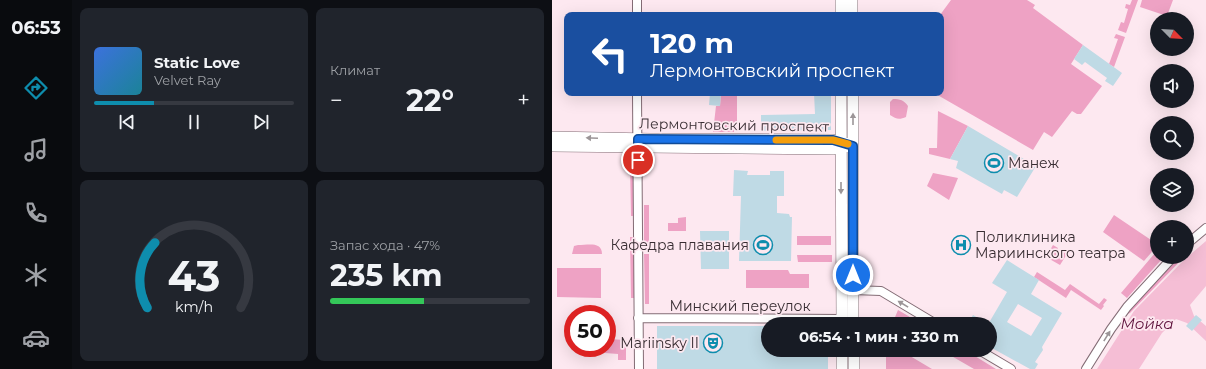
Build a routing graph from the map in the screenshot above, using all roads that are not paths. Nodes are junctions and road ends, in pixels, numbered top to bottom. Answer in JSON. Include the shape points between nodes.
{"nodes":[{"id":1,"x":637,"y":0,"type":"edge"},
{"id":2,"x":841,"y":0,"type":"edge"},
{"id":3,"x":852,"y":0,"type":"edge"},
{"id":4,"x":637,"y":12,"type":"edge"},
{"id":5,"x":841,"y":12,"type":"edge"},
{"id":6,"x":852,"y":12,"type":"edge"},
{"id":7,"x":637,"y":96,"type":"edge"},
{"id":8,"x":841,"y":96,"type":"edge"},
{"id":9,"x":853,"y":96,"type":"edge"},
{"id":10,"x":552,"y":137,"type":"edge"},
{"id":11,"x":638,"y":143,"type":"junction"},
{"id":12,"x":841,"y":145,"type":"junction"},
{"id":13,"x":552,"y":146,"type":"edge"},
{"id":14,"x":853,"y":146,"type":"junction"},
{"id":15,"x":1206,"y":228,"type":"edge"},
{"id":16,"x":1194,"y":238,"type":"edge"},
{"id":17,"x":1167,"y":264,"type":"edge"},
{"id":18,"x":853,"y":290,"type":"junction"},
{"id":19,"x":842,"y":317,"type":"edge"},
{"id":20,"x":853,"y":317,"type":"edge"},
{"id":21,"x":924,"y":317,"type":"edge"},
{"id":22,"x":638,"y":318,"type":"junction"},
{"id":23,"x":761,"y":320,"type":"edge"},
{"id":24,"x":842,"y":357,"type":"edge"},
{"id":25,"x":854,"y":357,"type":"edge"},
{"id":26,"x":991,"y":357,"type":"edge"},
{"id":27,"x":639,"y":369,"type":"edge"},
{"id":28,"x":842,"y":369,"type":"edge"},
{"id":29,"x":854,"y":369,"type":"edge"},
{"id":30,"x":1011,"y":369,"type":"edge"},
{"id":31,"x":1086,"y":369,"type":"edge"}],
"edges":[{"from":1,"to":4,"type":"street"},
{"from":2,"to":5,"type":"main road"},
{"from":3,"to":6,"type":"main road"},
{"from":7,"to":11,"type":"street"},
{"from":8,"to":12,"type":"main road"},
{"from":14,"to":9,"type":"main road","one_way":true},
{"from":11,"to":10,"type":"main road","name":"Лермонтовский проспект","one_way":true},
{"from":11,"to":12,"type":"main road","name":"Лермонтовский проспект"},
{"from":11,"to":13,"type":"main road","name":"Лермонтовский проспект"},
{"from":11,"to":22,"type":"street"},
{"from":12,"to":14,"type":"main road","name":"Лермонтовский проспект"},
{"from":12,"to":19,"type":"main road","one_way":true},
{"from":14,"to":18,"type":"main road"},
{"from":15,"to":16,"type":"street"},
{"from":31,"to":17,"type":"street","one_way":true,"via":[[1127,307]]},
{"from":18,"to":20,"type":"main road"},
{"from":21,"to":18,"type":"street","one_way":true,"via":[[881,291]]},
{"from":22,"to":23,"type":"street","name":"Минский переулок"},
{"from":22,"to":27,"type":"street"},
{"from":24,"to":28,"type":"main road"},
{"from":25,"to":29,"type":"main road"},
{"from":26,"to":30,"type":"street"}]}
